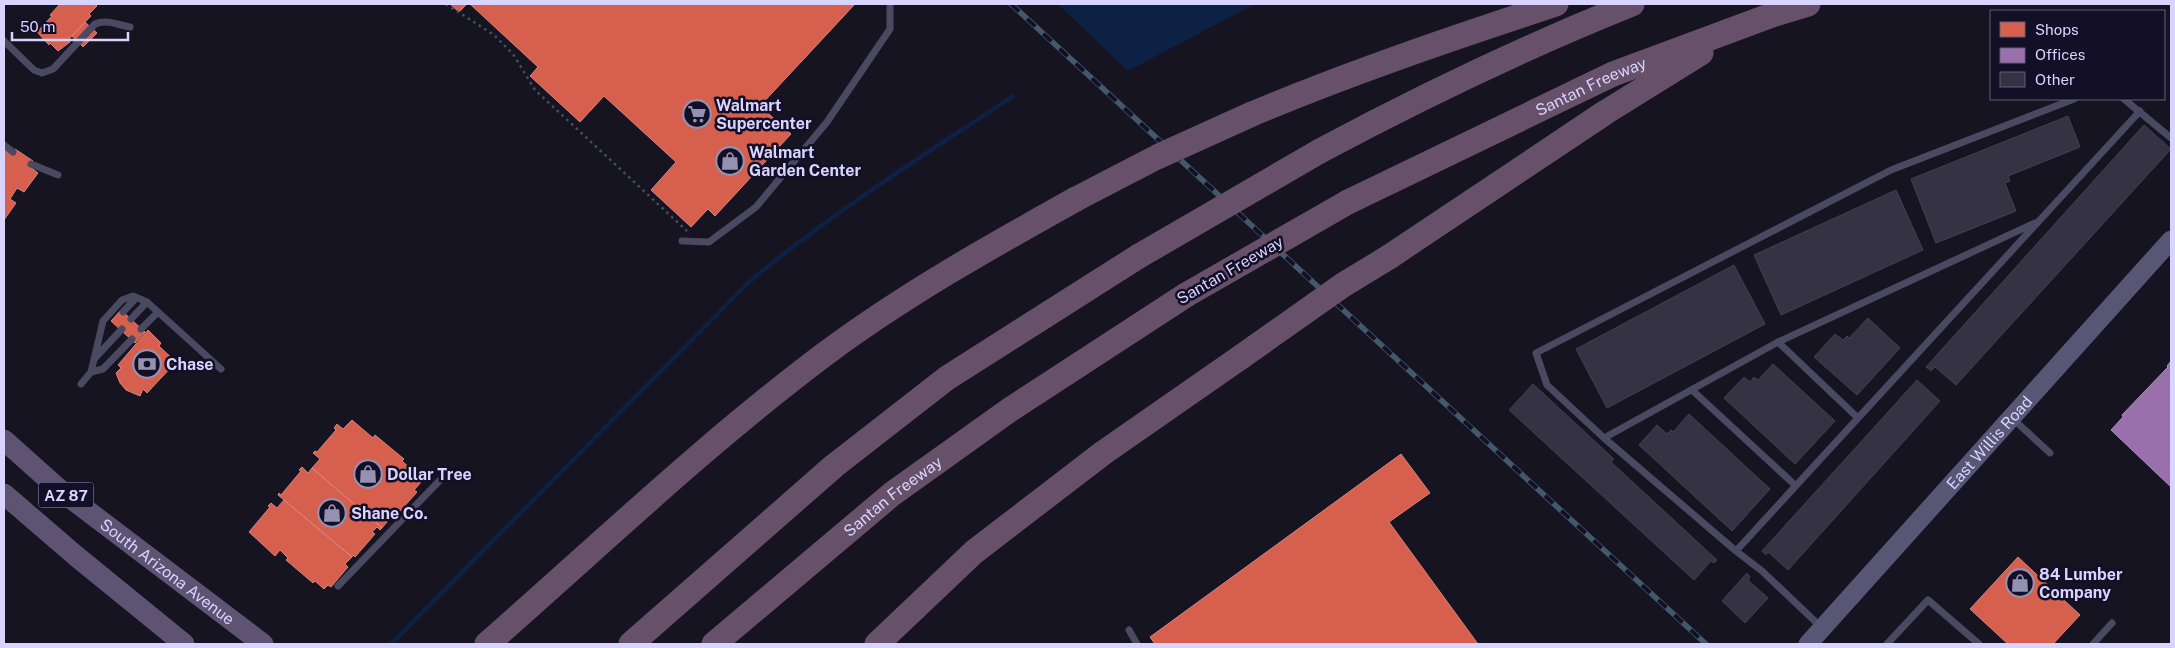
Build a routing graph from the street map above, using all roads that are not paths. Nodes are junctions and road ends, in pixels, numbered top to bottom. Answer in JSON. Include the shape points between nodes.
{"nodes":[{"id":1,"x":890,"y":4,"type":"edge"},
{"id":2,"x":1556,"y":4,"type":"edge"},
{"id":3,"x":1632,"y":4,"type":"edge"},
{"id":4,"x":1808,"y":4,"type":"edge"},
{"id":5,"x":1772,"y":15,"type":"junction"},
{"id":6,"x":130,"y":28,"type":"dead end"},
{"id":7,"x":4,"y":41,"type":"edge"},
{"id":8,"x":2071,"y":100,"type":"edge"},
{"id":9,"x":2125,"y":100,"type":"edge"},
{"id":10,"x":2140,"y":111,"type":"junction"},
{"id":11,"x":2171,"y":138,"type":"edge"},
{"id":12,"x":4,"y":146,"type":"edge"},
{"id":13,"x":13,"y":152,"type":"dead end"},
{"id":14,"x":31,"y":164,"type":"dead end"},
{"id":15,"x":58,"y":175,"type":"dead end"},
{"id":16,"x":2038,"y":222,"type":"junction"},
{"id":17,"x":2171,"y":240,"type":"edge"},
{"id":18,"x":682,"y":241,"type":"road end"},
{"id":19,"x":136,"y":298,"type":"junction"},
{"id":20,"x":147,"y":302,"type":"junction"},
{"id":21,"x":123,"y":312,"type":"dead end"},
{"id":22,"x":158,"y":312,"type":"junction"},
{"id":23,"x":131,"y":319,"type":"dead end"},
{"id":24,"x":122,"y":329,"type":"dead end"},
{"id":25,"x":141,"y":329,"type":"dead end"},
{"id":26,"x":132,"y":339,"type":"dead end"},
{"id":27,"x":1778,"y":342,"type":"junction"},
{"id":28,"x":95,"y":358,"type":"junction"},
{"id":29,"x":221,"y":369,"type":"dead end"},
{"id":30,"x":92,"y":372,"type":"junction"},
{"id":31,"x":81,"y":384,"type":"dead end"},
{"id":32,"x":1692,"y":390,"type":"junction"},
{"id":33,"x":1858,"y":418,"type":"junction"},
{"id":34,"x":2013,"y":419,"type":"junction"},
{"id":35,"x":1604,"y":438,"type":"junction"},
{"id":36,"x":4,"y":440,"type":"edge"},
{"id":37,"x":2050,"y":453,"type":"dead end"},
{"id":38,"x":444,"y":476,"type":"dead end"},
{"id":39,"x":1796,"y":486,"type":"junction"},
{"id":40,"x":4,"y":494,"type":"edge"},
{"id":41,"x":1736,"y":551,"type":"junction"},
{"id":42,"x":338,"y":586,"type":"dead end"},
{"id":43,"x":2112,"y":623,"type":"dead end"},
{"id":44,"x":1823,"y":628,"type":"junction"},
{"id":45,"x":1129,"y":630,"type":"dead end"},
{"id":46,"x":184,"y":644,"type":"edge"},
{"id":47,"x":263,"y":644,"type":"edge"},
{"id":48,"x":487,"y":644,"type":"edge"},
{"id":49,"x":631,"y":644,"type":"edge"},
{"id":50,"x":714,"y":644,"type":"edge"},
{"id":51,"x":877,"y":644,"type":"edge"},
{"id":52,"x":1137,"y":644,"type":"edge"},
{"id":53,"x":1808,"y":644,"type":"edge"},
{"id":54,"x":1887,"y":644,"type":"edge"},
{"id":55,"x":1979,"y":644,"type":"edge"},
{"id":56,"x":2093,"y":644,"type":"edge"}],
"edges":[{"from":1,"to":18,"type":"lane","via":[[890,29],[827,122],[756,207],[709,242]]},
{"from":2,"to":48,"type":"highway","bridge":true,"via":[[1409,53],[1252,114],[1157,157],[955,267],[826,353],[727,430]]},
{"from":3,"to":49,"type":"highway","bridge":true,"via":[[1579,25],[1401,108],[1320,152],[1139,256],[947,378],[834,466]]},
{"from":4,"to":5,"type":"highway","name":"Santan Freeway"},
{"from":5,"to":50,"type":"highway","name":"Santan Freeway","bridge":true,"via":[[1613,74],[1348,202],[1186,295],[1018,404],[892,494]]},
{"from":5,"to":51,"type":"highway","bridge":true,"via":[[1692,58],[1328,295],[1103,453],[974,552]]},
{"from":6,"to":7,"type":"lane","via":[[107,22],[96,24],[52,69],[42,74]]},
{"from":8,"to":35,"type":"lane","via":[[1891,170],[1536,353],[1547,385]]},
{"from":9,"to":10,"type":"lane"},
{"from":10,"to":11,"type":"lane"},
{"from":10,"to":16,"type":"lane"},
{"from":12,"to":13,"type":"lane"},
{"from":14,"to":15,"type":"lane"},
{"from":16,"to":27,"type":"lane"},
{"from":16,"to":33,"type":"lane"},
{"from":17,"to":34,"type":"street","name":"East Willis Road"},
{"from":19,"to":20,"type":"lane"},
{"from":19,"to":21,"type":"lane"},
{"from":19,"to":28,"type":"lane","via":[[122,300],[103,321]]},
{"from":20,"to":22,"type":"lane"},
{"from":20,"to":23,"type":"lane"},
{"from":22,"to":25,"type":"lane"},
{"from":22,"to":29,"type":"lane"},
{"from":24,"to":28,"type":"lane"},
{"from":26,"to":30,"type":"lane","via":[[104,369]]},
{"from":27,"to":32,"type":"lane"},
{"from":27,"to":33,"type":"lane"},
{"from":28,"to":30,"type":"lane"},
{"from":30,"to":31,"type":"lane"},
{"from":32,"to":35,"type":"lane"},
{"from":32,"to":39,"type":"lane"},
{"from":33,"to":39,"type":"lane"},
{"from":34,"to":37,"type":"lane"},
{"from":34,"to":44,"type":"street","name":"East Willis Road"},
{"from":35,"to":41,"type":"lane"},
{"from":36,"to":47,"type":"main road","name":"South Arizona Avenue","number":"AZ 87","via":[[82,508]]},
{"from":38,"to":42,"type":"lane"},
{"from":39,"to":41,"type":"lane"},
{"from":40,"to":46,"type":"main road","number":"AZ 87"},
{"from":41,"to":44,"type":"lane"},
{"from":43,"to":56,"type":"lane"},
{"from":44,"to":53,"type":"street","name":"East Willis Road"},
{"from":45,"to":52,"type":"lane"},
{"from":54,"to":55,"type":"lane","via":[[1928,600]]}]}
